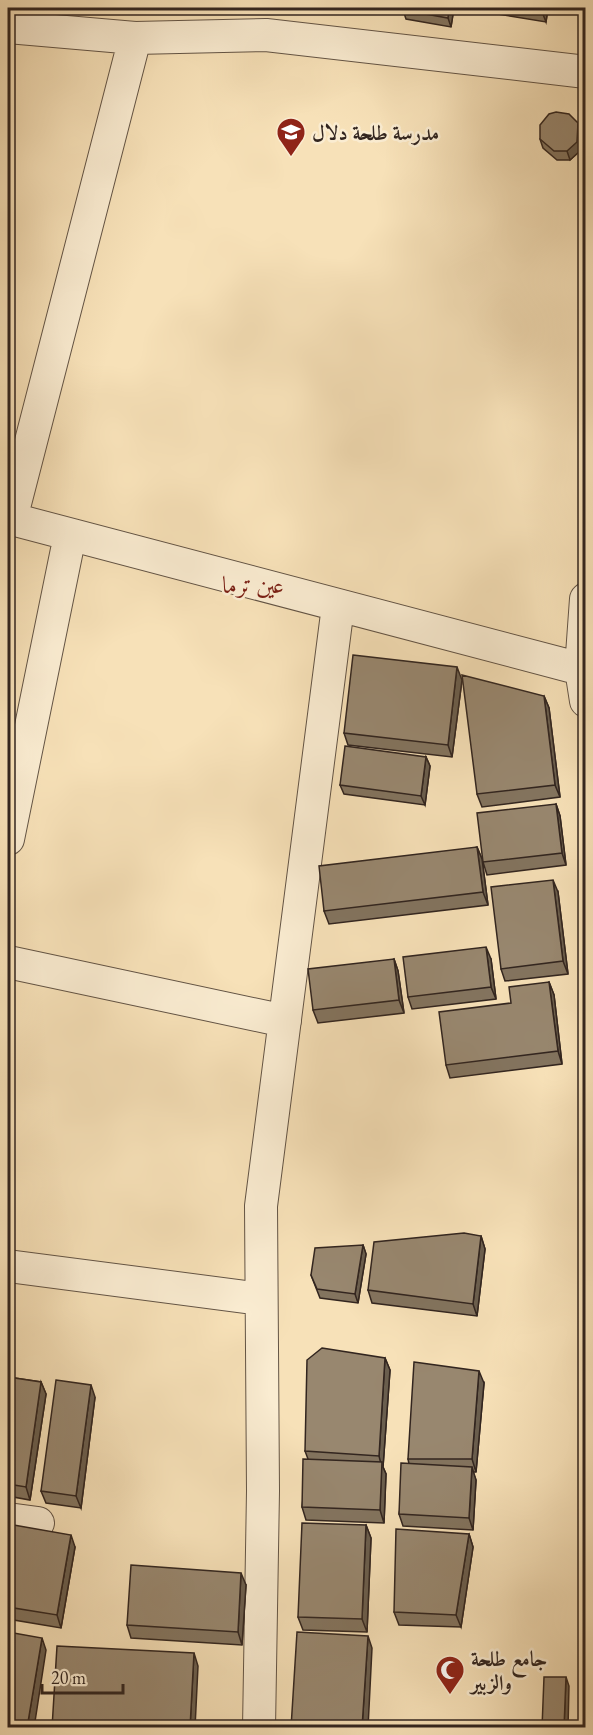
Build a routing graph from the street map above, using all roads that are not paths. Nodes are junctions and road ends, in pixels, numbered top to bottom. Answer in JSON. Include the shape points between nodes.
{"nodes":[{"id":1,"x":8,"y":27,"type":"edge"},
{"id":2,"x":135,"y":38,"type":"junction"},
{"id":3,"x":585,"y":72,"type":"edge"},
{"id":4,"x":9,"y":519,"type":"edge"},
{"id":5,"x":70,"y":535,"type":"junction"},
{"id":6,"x":585,"y":599,"type":"edge"},
{"id":7,"x":338,"y":606,"type":"junction"},
{"id":8,"x":581,"y":669,"type":"junction"},
{"id":9,"x":585,"y":701,"type":"edge"},
{"id":10,"x":8,"y":838,"type":"edge"},
{"id":11,"x":8,"y":962,"type":"edge"},
{"id":12,"x":285,"y":1021,"type":"junction"},
{"id":13,"x":8,"y":1266,"type":"edge"},
{"id":14,"x":261,"y":1299,"type":"junction"},
{"id":15,"x":8,"y":1519,"type":"edge"},
{"id":16,"x":38,"y":1523,"type":"dead end"},
{"id":17,"x":259,"y":1728,"type":"edge"}],
"edges":[{"from":1,"to":2,"type":"street"},
{"from":2,"to":3,"type":"street","via":[[266,35]]},
{"from":2,"to":4,"type":"street"},
{"from":4,"to":5,"type":"street"},
{"from":5,"to":7,"type":"street"},
{"from":5,"to":10,"type":"street"},
{"from":6,"to":8,"type":"street"},
{"from":7,"to":8,"type":"street"},
{"from":7,"to":12,"type":"street"},
{"from":8,"to":9,"type":"street"},
{"from":11,"to":12,"type":"street"},
{"from":12,"to":14,"type":"street","via":[[261,1206]]},
{"from":13,"to":14,"type":"street"},
{"from":14,"to":17,"type":"street"},
{"from":15,"to":16,"type":"street"}]}
